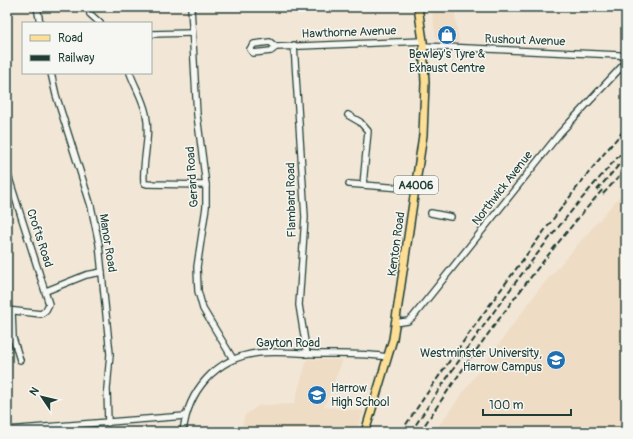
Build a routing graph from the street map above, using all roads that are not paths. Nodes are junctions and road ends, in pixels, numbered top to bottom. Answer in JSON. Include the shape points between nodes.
{"nodes":[{"id":1,"x":37,"y":7,"type":"edge"},
{"id":2,"x":191,"y":7,"type":"edge"},
{"id":3,"x":418,"y":7,"type":"edge"},
{"id":4,"x":90,"y":14,"type":"dead end"},
{"id":5,"x":40,"y":22,"type":"edge"},
{"id":6,"x":99,"y":22,"type":"edge"},
{"id":7,"x":192,"y":33,"type":"junction"},
{"id":8,"x":152,"y":34,"type":"edge"},
{"id":9,"x":423,"y":44,"type":"junction"},
{"id":10,"x":294,"y":46,"type":"junction"},
{"id":11,"x":276,"y":47,"type":"dead end"},
{"id":12,"x":626,"y":58,"type":"edge"},
{"id":13,"x":626,"y":62,"type":"edge"},
{"id":14,"x":51,"y":74,"type":"edge"},
{"id":15,"x":131,"y":74,"type":"edge"},
{"id":16,"x":348,"y":115,"type":"dead end"},
{"id":17,"x":7,"y":172,"type":"edge"},
{"id":18,"x":349,"y":184,"type":"dead end"},
{"id":19,"x":206,"y":185,"type":"junction"},
{"id":20,"x":364,"y":185,"type":"junction"},
{"id":21,"x":415,"y":189,"type":"junction"},
{"id":22,"x":431,"y":213,"type":"dead end"},
{"id":23,"x":451,"y":217,"type":"dead end"},
{"id":24,"x":102,"y":272,"type":"junction"},
{"id":25,"x":46,"y":291,"type":"junction"},
{"id":26,"x":9,"y":310,"type":"edge"},
{"id":27,"x":396,"y":323,"type":"junction"},
{"id":28,"x":307,"y":354,"type":"junction"},
{"id":29,"x":388,"y":357,"type":"junction"},
{"id":30,"x":233,"y":359,"type":"junction"},
{"id":31,"x":20,"y":360,"type":"dead end"},
{"id":32,"x":185,"y":416,"type":"junction"},
{"id":33,"x":108,"y":423,"type":"junction"},
{"id":34,"x":7,"y":430,"type":"edge"},
{"id":35,"x":183,"y":432,"type":"edge"},
{"id":36,"x":364,"y":432,"type":"edge"}],
"edges":[{"from":1,"to":5,"type":"street"},
{"from":2,"to":7,"type":"street","name":"Gerard Road"},
{"from":3,"to":9,"type":"main road","name":"Kenton Road","number":"A4006"},
{"from":4,"to":6,"type":"street"},
{"from":7,"to":8,"type":"street"},
{"from":7,"to":19,"type":"street","name":"Gerard Road","via":[[197,115]]},
{"from":9,"to":10,"type":"street","name":"Hawthorne Avenue"},
{"from":9,"to":12,"type":"street","name":"Rushout Avenue","via":[[619,55]]},
{"from":9,"to":21,"type":"main road","name":"Kenton Road","number":"A4006","via":[[423,128]]},
{"from":10,"to":11,"type":"street","name":"Hawthorne Avenue"},
{"from":10,"to":28,"type":"street","name":"Flambard Road","via":[[305,217],[299,305]]},
{"from":13,"to":27,"type":"street","name":"Northwick Avenue","via":[[560,133],[413,317],[405,322]]},
{"from":14,"to":24,"type":"street","name":"Manor Road","via":[[91,206]]},
{"from":15,"to":19,"type":"street","via":[[141,94],[147,115],[148,144],[144,183]]},
{"from":16,"to":20,"type":"street","via":[[360,122],[368,131]]},
{"from":17,"to":25,"type":"street","name":"Crofts Road"},
{"from":18,"to":20,"type":"street"},
{"from":19,"to":30,"type":"street","name":"Gerard Road","via":[[206,207],[197,267],[198,291],[203,309]]},
{"from":20,"to":21,"type":"street"},
{"from":21,"to":27,"type":"main road","name":"Kenton Road","number":"A4006"},
{"from":22,"to":23,"type":"street"},
{"from":24,"to":25,"type":"street","via":[[86,275]]},
{"from":24,"to":33,"type":"street","name":"Manor Road","via":[[110,354]]},
{"from":25,"to":26,"type":"street","name":"Crofts Road","via":[[49,304],[41,314]]},
{"from":26,"to":31,"type":"street","via":[[13,338]]},
{"from":27,"to":29,"type":"main road","name":"Kenton Road","number":"A4006"},
{"from":28,"to":29,"type":"street","name":"Gayton Road"},
{"from":28,"to":30,"type":"street","name":"Gayton Road","via":[[267,352]]},
{"from":29,"to":36,"type":"main road","name":"Kenton Road","number":"A4006"},
{"from":30,"to":32,"type":"street","name":"Gayton Road","via":[[207,378],[189,403]]},
{"from":32,"to":33,"type":"street"},
{"from":32,"to":35,"type":"street","name":"Gayton Road"},
{"from":33,"to":34,"type":"street"}]}
